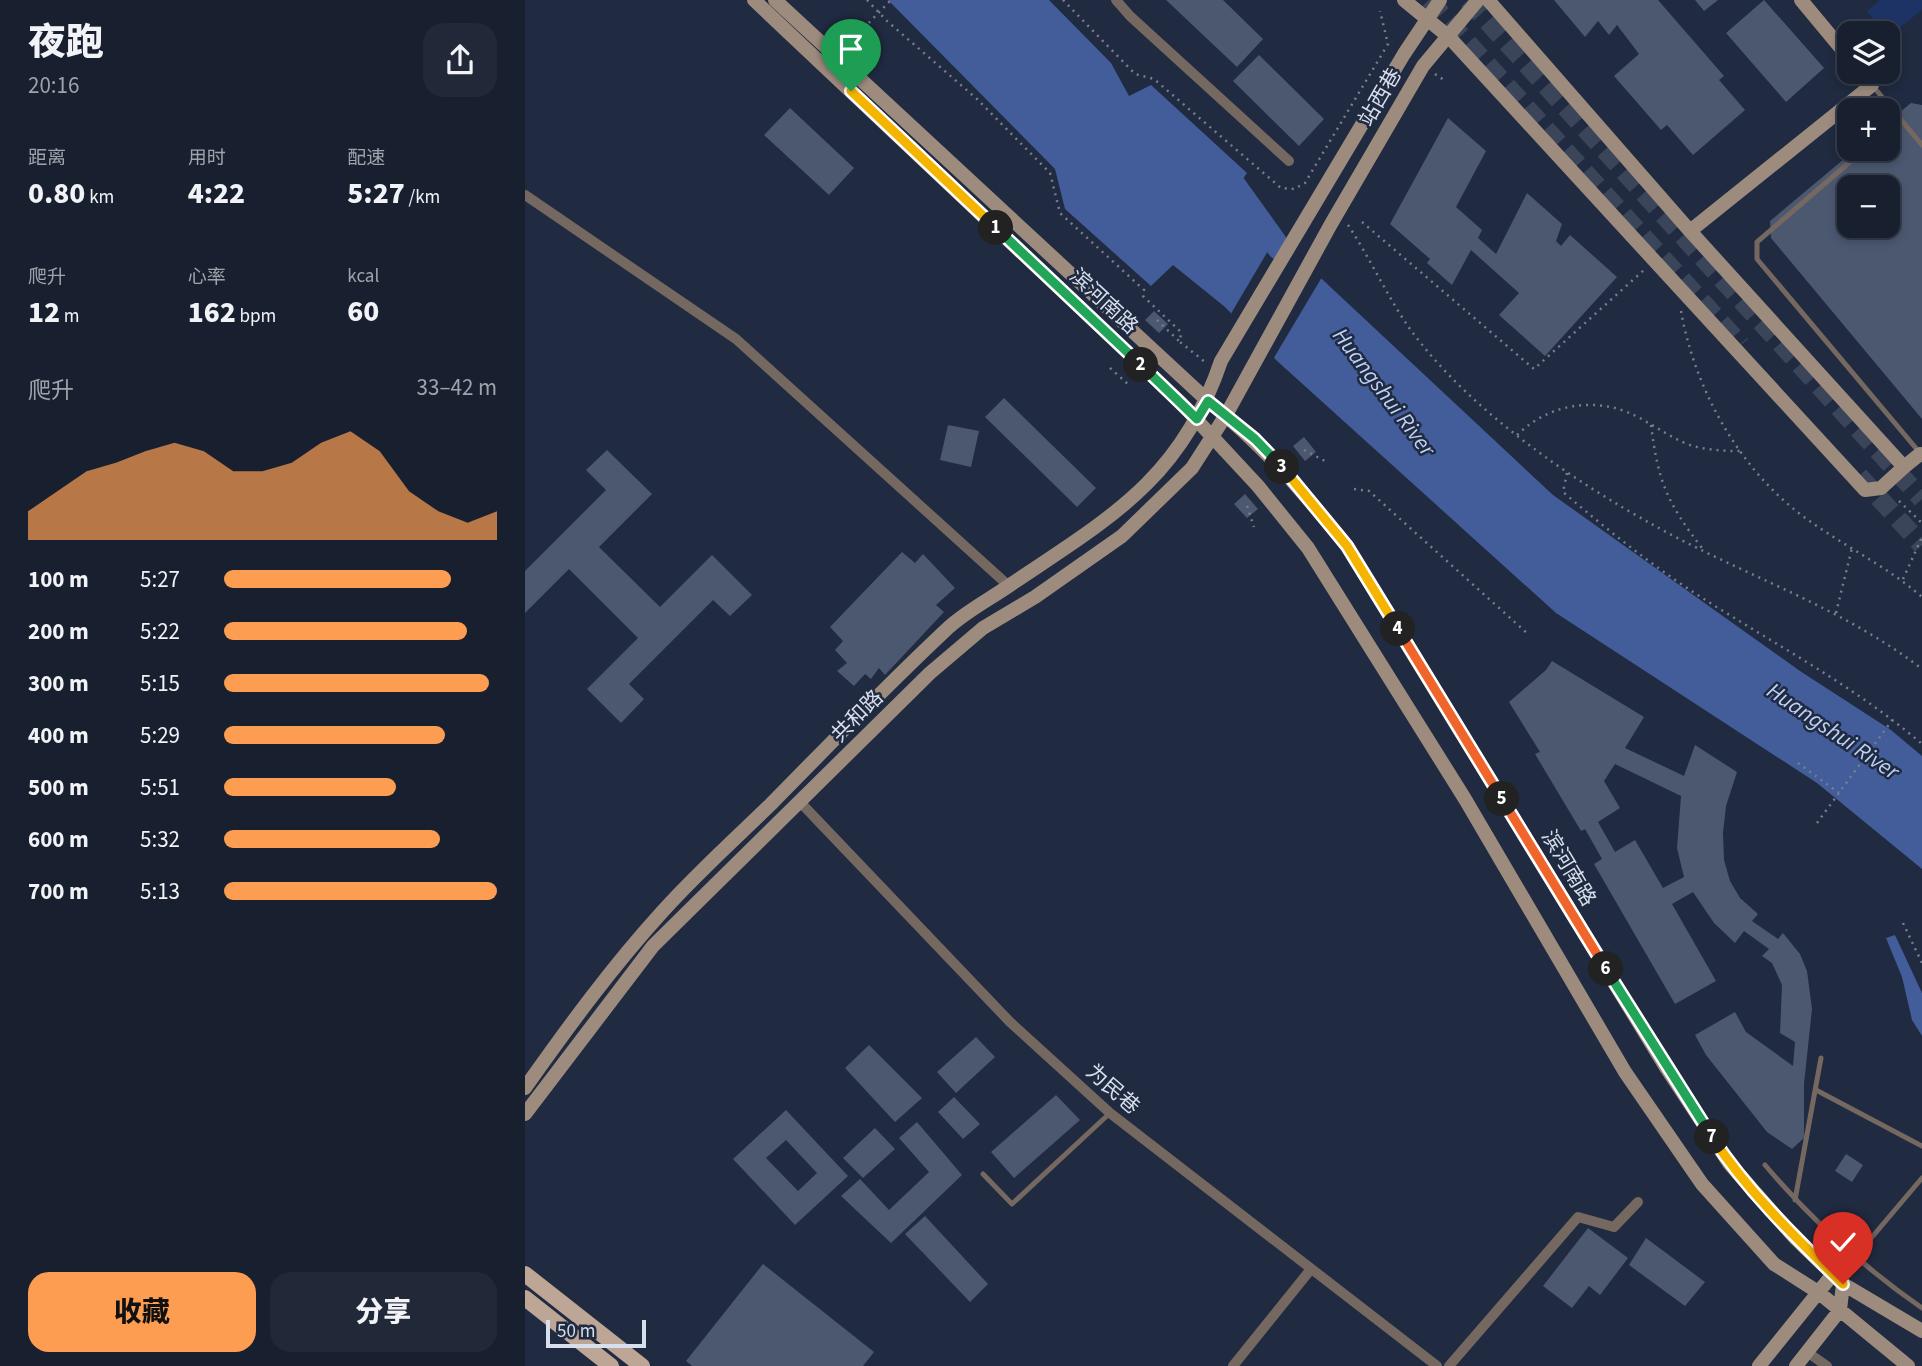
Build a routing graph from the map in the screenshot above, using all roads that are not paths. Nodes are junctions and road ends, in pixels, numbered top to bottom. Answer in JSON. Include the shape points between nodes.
{"nodes":[{"id":1,"x":754,"y":0,"type":"edge"},
{"id":2,"x":775,"y":0,"type":"edge"},
{"id":3,"x":1116,"y":0,"type":"edge"},
{"id":4,"x":1404,"y":0,"type":"edge"},
{"id":5,"x":1440,"y":0,"type":"edge"},
{"id":6,"x":1478,"y":0,"type":"edge"},
{"id":7,"x":1488,"y":0,"type":"edge"},
{"id":8,"x":1801,"y":0,"type":"edge"},
{"id":9,"x":1429,"y":20,"type":"junction"},
{"id":10,"x":1450,"y":37,"type":"junction"},
{"id":11,"x":1837,"y":43,"type":"edge"},
{"id":12,"x":1872,"y":85,"type":"joint"},
{"id":13,"x":1883,"y":98,"type":"edge"},
{"id":14,"x":1900,"y":119,"type":"edge"},
{"id":15,"x":1922,"y":145,"type":"edge"},
{"id":16,"x":1289,"y":161,"type":"dead end"},
{"id":17,"x":1851,"y":161,"type":"edge"},
{"id":18,"x":525,"y":195,"type":"edge"},
{"id":19,"x":1690,"y":231,"type":"junction"},
{"id":20,"x":1221,"y":361,"type":"joint"},
{"id":21,"x":1244,"y":381,"type":"joint"},
{"id":22,"x":1208,"y":401,"type":"junction"},
{"id":23,"x":1226,"y":415,"type":"junction"},
{"id":24,"x":1197,"y":419,"type":"junction"},
{"id":25,"x":1213,"y":436,"type":"junction"},
{"id":26,"x":1921,"y":452,"type":"edge"},
{"id":27,"x":1903,"y":467,"type":"junction"},
{"id":28,"x":1009,"y":586,"type":"junction"},
{"id":29,"x":800,"y":802,"type":"junction"},
{"id":30,"x":1821,"y":1058,"type":"dead end"},
{"id":31,"x":525,"y":1088,"type":"edge"},
{"id":32,"x":1816,"y":1090,"type":"junction"},
{"id":33,"x":1110,"y":1113,"type":"junction"},
{"id":34,"x":525,"y":1114,"type":"edge"},
{"id":35,"x":1922,"y":1146,"type":"edge"},
{"id":36,"x":1765,"y":1165,"type":"dead end"},
{"id":37,"x":983,"y":1174,"type":"dead end"},
{"id":38,"x":1922,"y":1178,"type":"edge"},
{"id":39,"x":1795,"y":1201,"type":"junction"},
{"id":40,"x":1638,"y":1202,"type":"dead end"},
{"id":41,"x":1856,"y":1256,"type":"junction"},
{"id":42,"x":1311,"y":1269,"type":"junction"},
{"id":43,"x":525,"y":1274,"type":"edge"},
{"id":44,"x":1838,"y":1279,"type":"junction"},
{"id":45,"x":1818,"y":1292,"type":"junction"},
{"id":46,"x":525,"y":1298,"type":"edge"},
{"id":47,"x":1922,"y":1308,"type":"edge"},
{"id":48,"x":1840,"y":1310,"type":"junction"},
{"id":49,"x":1922,"y":1331,"type":"edge"},
{"id":50,"x":1807,"y":1352,"type":"junction"},
{"id":51,"x":611,"y":1366,"type":"edge"},
{"id":52,"x":642,"y":1366,"type":"edge"},
{"id":53,"x":1233,"y":1366,"type":"edge"},
{"id":54,"x":1437,"y":1366,"type":"edge"},
{"id":55,"x":1449,"y":1366,"type":"edge"},
{"id":56,"x":1759,"y":1366,"type":"edge"},
{"id":57,"x":1796,"y":1366,"type":"edge"},
{"id":58,"x":1826,"y":1366,"type":"edge"},
{"id":59,"x":1908,"y":1366,"type":"edge"}],
"edges":[{"from":1,"to":24,"type":"main road","name":"滨河南路"},
{"from":2,"to":22,"type":"main road","name":"滨河南路"},
{"from":3,"to":16,"type":"street"},
{"from":4,"to":9,"type":"main road"},
{"from":5,"to":9,"type":"main road","name":"站西巷"},
{"from":6,"to":10,"type":"main road","name":"站西巷"},
{"from":7,"to":19,"type":"main road"},
{"from":8,"to":11,"type":"main road"},
{"from":9,"to":10,"type":"main road"},
{"from":9,"to":20,"type":"main road","name":"站西巷","via":[[1404,54]]},
{"from":10,"to":21,"type":"main road","name":"站西巷","via":[[1423,66]]},
{"from":10,"to":27,"type":"main road","via":[[1865,490],[1881,488]]},
{"from":12,"to":13,"type":"lane"},
{"from":12,"to":19,"type":"main road"},
{"from":14,"to":15,"type":"lane"},
{"from":17,"to":26,"type":"lane","via":[[1758,242],[1757,259]]},
{"from":18,"to":28,"type":"street","via":[[736,339]]},
{"from":19,"to":27,"type":"main road"},
{"from":20,"to":22,"type":"main road","name":"共和路"},
{"from":21,"to":23,"type":"main road","name":"共和路"},
{"from":22,"to":23,"type":"main road","name":"滨河南路"},
{"from":22,"to":24,"type":"main road","name":"共和路"},
{"from":23,"to":25,"type":"main road","name":"共和路"},
{"from":23,"to":44,"type":"main road","name":"滨河南路","via":[[1299,486],[1347,546],[1729,1163]]},
{"from":24,"to":25,"type":"main road","name":"滨河南路"},
{"from":24,"to":28,"type":"main road","name":"共和路","via":[[1161,470],[1123,507]]},
{"from":25,"to":29,"type":"main road","name":"共和路","via":[[1192,468],[1122,536],[983,628]]},
{"from":25,"to":45,"type":"main road","name":"滨河南路","via":[[1308,548],[1465,799],[1625,1072],[1702,1184],[1775,1264]]},
{"from":26,"to":27,"type":"main road"},
{"from":28,"to":31,"type":"main road","name":"共和路","via":[[951,625],[662,911],[577,1014]]},
{"from":29,"to":33,"type":"street","name":"为民巷","via":[[1010,1022]]},
{"from":29,"to":34,"type":"main road","name":"共和路","via":[[653,946]]},
{"from":30,"to":32,"type":"lane"},
{"from":32,"to":35,"type":"lane"},
{"from":32,"to":39,"type":"lane"},
{"from":33,"to":37,"type":"lane","via":[[1012,1205]]},
{"from":33,"to":42,"type":"street","name":"为民巷"},
{"from":36,"to":39,"type":"lane"},
{"from":38,"to":41,"type":"lane"},
{"from":39,"to":41,"type":"lane"},
{"from":40,"to":55,"type":"street","via":[[1613,1227],[1578,1217]]},
{"from":41,"to":47,"type":"lane"},
{"from":42,"to":53,"type":"street"},
{"from":42,"to":54,"type":"street","name":"为民巷"},
{"from":43,"to":52,"type":"main road"},
{"from":44,"to":45,"type":"main road"},
{"from":44,"to":48,"type":"main road"},
{"from":44,"to":49,"type":"main road","name":"滨河南路"},
{"from":45,"to":48,"type":"main road","name":"滨河南路"},
{"from":45,"to":56,"type":"main road"},
{"from":46,"to":51,"type":"main road"},
{"from":48,"to":50,"type":"main road"},
{"from":48,"to":59,"type":"main road","name":"滨河南路"},
{"from":50,"to":57,"type":"main road"},
{"from":50,"to":58,"type":"street"}]}
